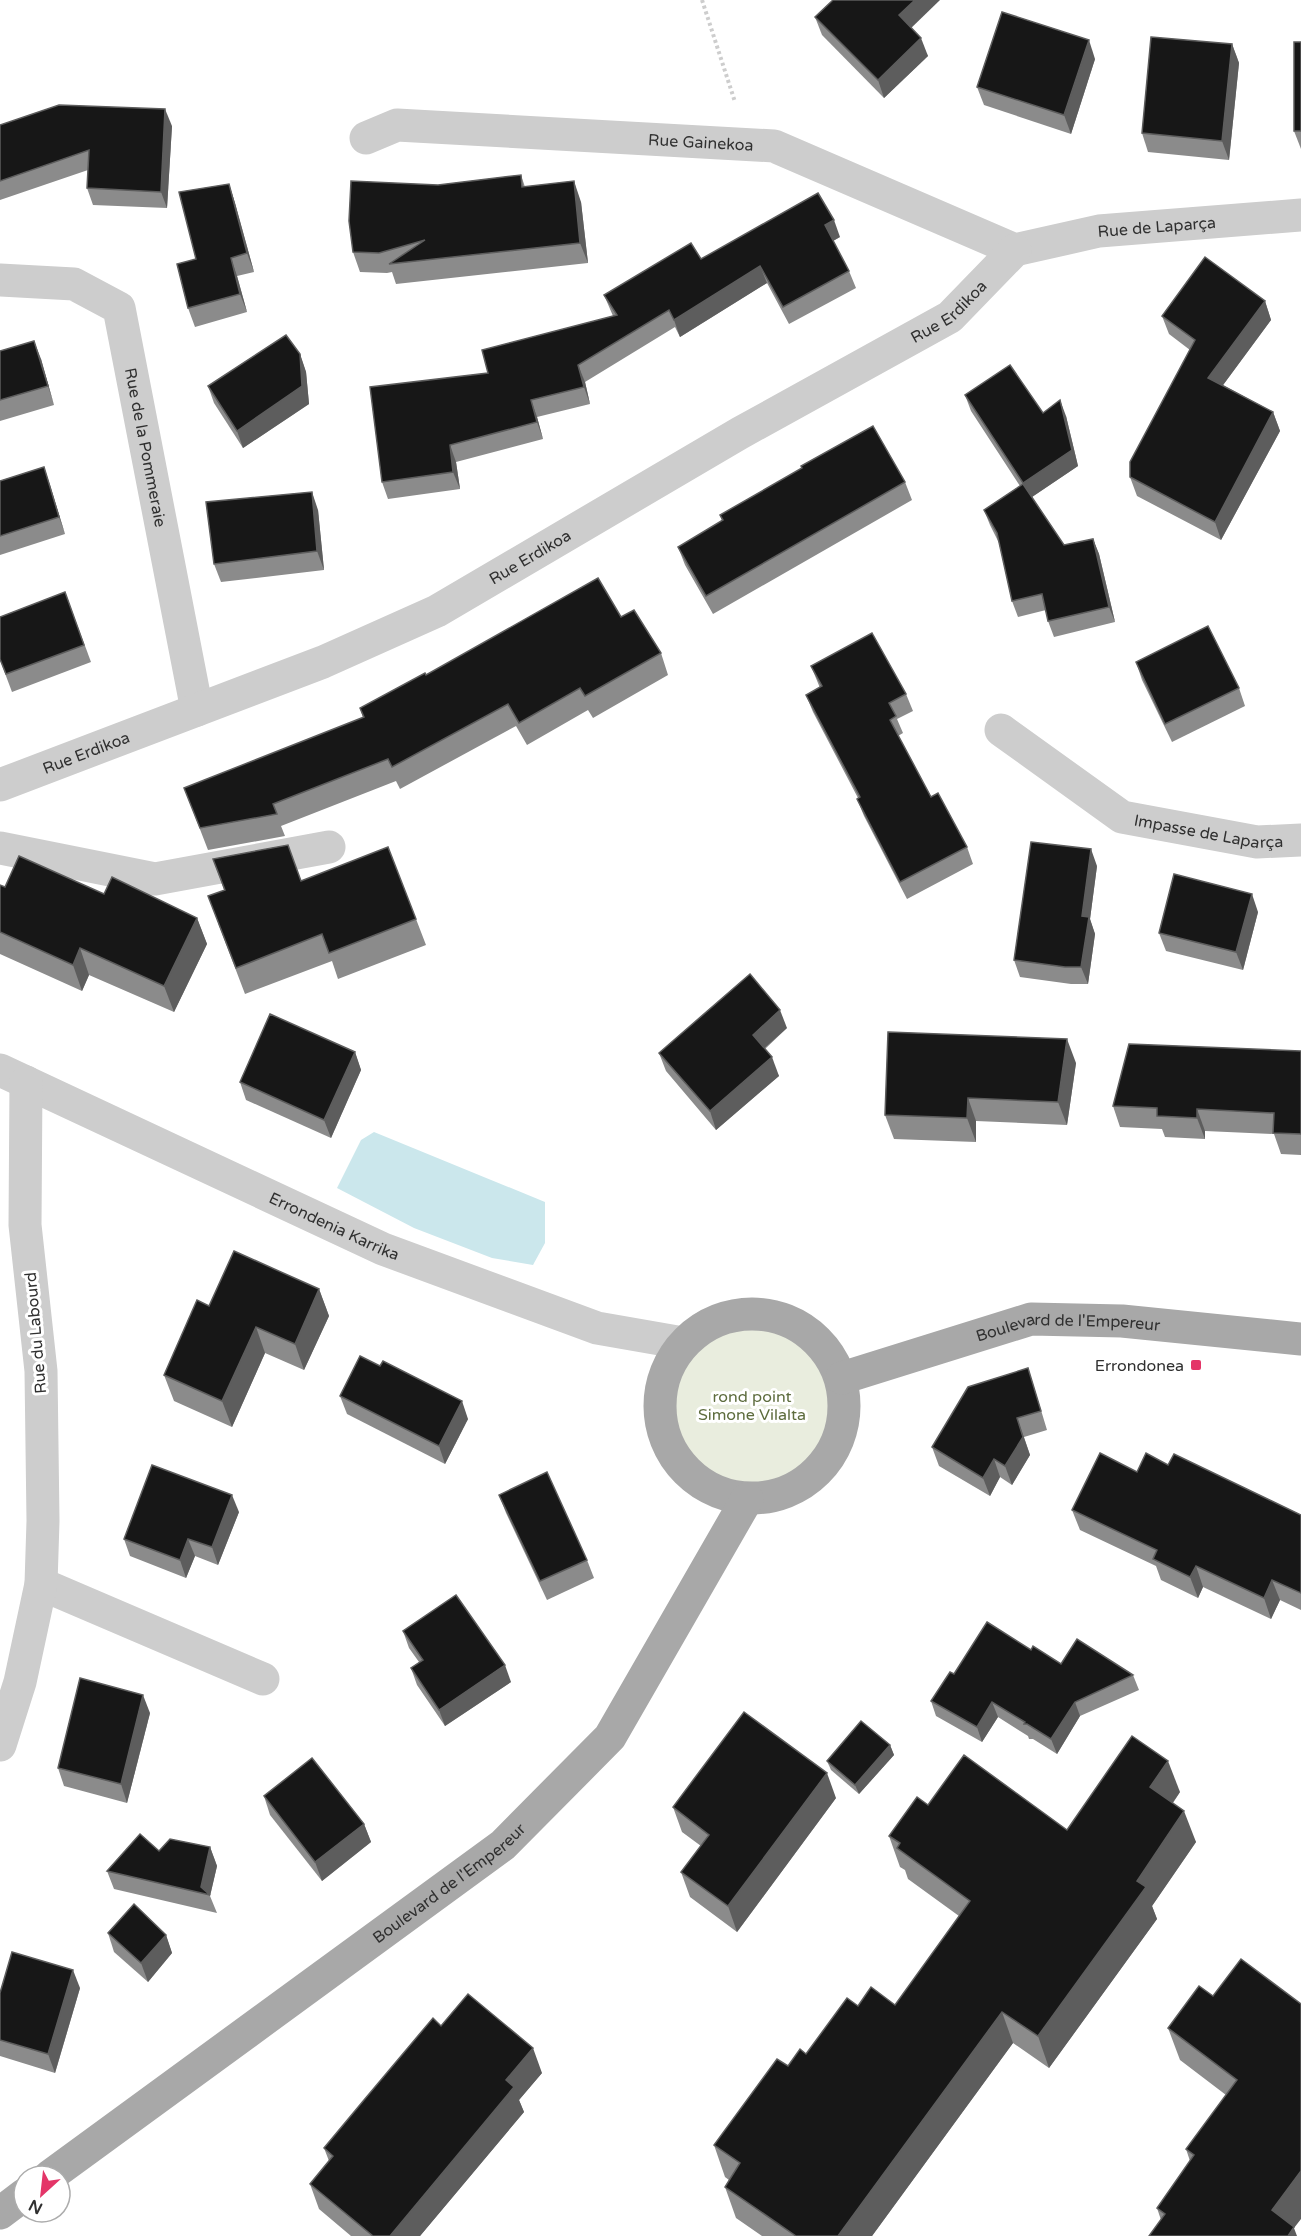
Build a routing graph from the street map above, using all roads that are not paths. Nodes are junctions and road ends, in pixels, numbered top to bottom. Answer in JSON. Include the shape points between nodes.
{"nodes":[{"id":1,"x":366,"y":138,"type":"dead end"},
{"id":2,"x":1301,"y":215,"type":"edge"},
{"id":3,"x":1015,"y":250,"type":"junction"},
{"id":4,"x":0,"y":280,"type":"edge"},
{"id":5,"x":197,"y":710,"type":"junction"},
{"id":6,"x":1001,"y":730,"type":"dead end"},
{"id":7,"x":0,"y":785,"type":"edge"},
{"id":8,"x":1301,"y":840,"type":"edge"},
{"id":9,"x":329,"y":847,"type":"dead end"},
{"id":10,"x":0,"y":848,"type":"edge"},
{"id":11,"x":13,"y":1076,"type":"edge"},
{"id":12,"x":1301,"y":1339,"type":"edge"},
{"id":13,"x":683,"y":1343,"type":"junction"},
{"id":14,"x":842,"y":1378,"type":"junction"},
{"id":15,"x":747,"y":1499,"type":"junction"},
{"id":16,"x":40,"y":1584,"type":"junction"},
{"id":17,"x":264,"y":1679,"type":"dead end"},
{"id":18,"x":0,"y":1745,"type":"edge"},
{"id":19,"x":67,"y":2164,"type":"edge"}],
"edges":[{"from":1,"to":3,"type":"street","name":"Rue Gainekoa","via":[[398,125],[774,146]]},
{"from":2,"to":3,"type":"street","name":"Rue de Laparça","via":[[1099,231]]},
{"from":3,"to":5,"type":"street","name":"Rue Erdikoa","via":[[950,317],[730,439],[437,611],[323,662]]},
{"from":4,"to":5,"type":"street","name":"Rue de la Pommeraie","via":[[74,284],[119,308]]},
{"from":5,"to":7,"type":"street","name":"Rue Erdikoa"},
{"from":6,"to":8,"type":"street","name":"Impasse de Laparça","via":[[1122,817],[1257,842]]},
{"from":9,"to":10,"type":"street","via":[[155,879]]},
{"from":11,"to":13,"type":"street","name":"Errondenia Karrika","via":[[383,1249],[597,1328]]},
{"from":11,"to":16,"type":"street","name":"Rue du Labourd","via":[[40,1371]]},
{"from":12,"to":14,"type":"main road","name":"Boulevard de l'Empereur","via":[[1122,1321],[1031,1319]]},
{"from":13,"to":14,"type":"main road","via":[[723,1317],[772,1314],[816,1337]]},
{"from":13,"to":15,"type":"main road","via":[[662,1380],[660,1421],[664,1431],[676,1460],[708,1487]]},
{"from":14,"to":15,"type":"main road","via":[[845,1419],[830,1457],[795,1489]]},
{"from":15,"to":19,"type":"main road","name":"Boulevard de l'Empereur","via":[[610,1737],[503,1845]]},
{"from":16,"to":17,"type":"street"},
{"from":16,"to":18,"type":"street","name":"Rue du Labourd","via":[[20,1682]]}]}
